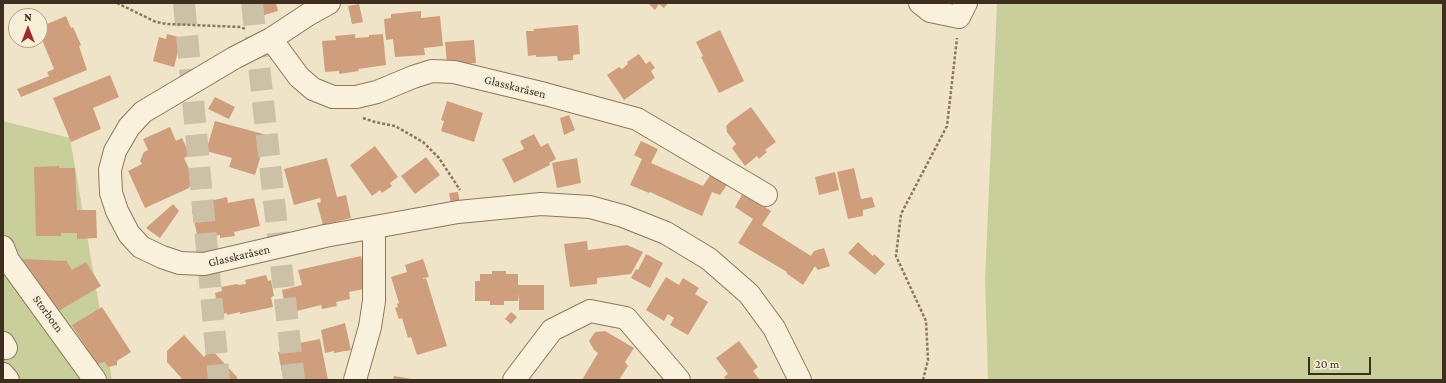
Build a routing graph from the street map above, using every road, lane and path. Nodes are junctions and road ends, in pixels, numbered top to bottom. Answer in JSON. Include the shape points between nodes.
{"nodes":[{"id":1,"x":117,"y":3,"type":"edge"},
{"id":2,"x":329,"y":3,"type":"edge"},
{"id":3,"x":920,"y":3,"type":"edge"},
{"id":4,"x":963,"y":10,"type":"edge"},
{"id":5,"x":270,"y":39,"type":"junction"},
{"id":6,"x":356,"y":97,"type":"junction"},
{"id":7,"x":766,"y":195,"type":"dead end"},
{"id":8,"x":469,"y":211,"type":"junction"},
{"id":9,"x":374,"y":228,"type":"junction"},
{"id":10,"x":3,"y":247,"type":"edge"},
{"id":11,"x":3,"y":374,"type":"edge"},
{"id":12,"x":8,"y":380,"type":"edge"},
{"id":13,"x":95,"y":380,"type":"edge"},
{"id":14,"x":355,"y":380,"type":"edge"},
{"id":15,"x":514,"y":380,"type":"edge"},
{"id":16,"x":679,"y":380,"type":"edge"},
{"id":17,"x":800,"y":380,"type":"edge"},
{"id":18,"x":923,"y":380,"type":"edge"}],
"edges":[{"from":1,"to":5,"type":"path","via":[[156,22],[241,27]]},
{"from":2,"to":5,"type":"street","name":"Glasskaråsen"},
{"from":3,"to":4,"type":"street","via":[[930,12]]},
{"from":4,"to":18,"type":"path","via":[[947,126],[901,214],[896,256],[926,321],[928,360]]},
{"from":5,"to":6,"type":"street","name":"Glasskaråsen","via":[[299,77],[313,89],[333,97]]},
{"from":5,"to":9,"type":"street","name":"Glasskaråsen","via":[[143,112],[129,127],[115,151],[110,170],[111,193],[128,234],[142,247],[162,257],[204,264],[325,236]]},
{"from":6,"to":7,"type":"street","name":"Glasskaråsen","via":[[377,92],[432,71],[454,72],[637,119]]},
{"from":6,"to":8,"type":"path","via":[[363,118],[395,126],[423,142],[439,158],[459,188]]},
{"from":8,"to":9,"type":"street","name":"Glasskaråsen"},
{"from":8,"to":17,"type":"street","name":"Glasskaråsen","via":[[541,204],[590,208],[623,216],[666,233],[709,259],[749,294],[774,328]]},
{"from":9,"to":14,"type":"street","via":[[374,302],[370,327]]},
{"from":10,"to":13,"type":"street","name":"Storbotn","via":[[8,260]]},
{"from":11,"to":12,"type":"street"},
{"from":15,"to":16,"type":"street","via":[[552,330],[590,311],[626,318]]}]}
